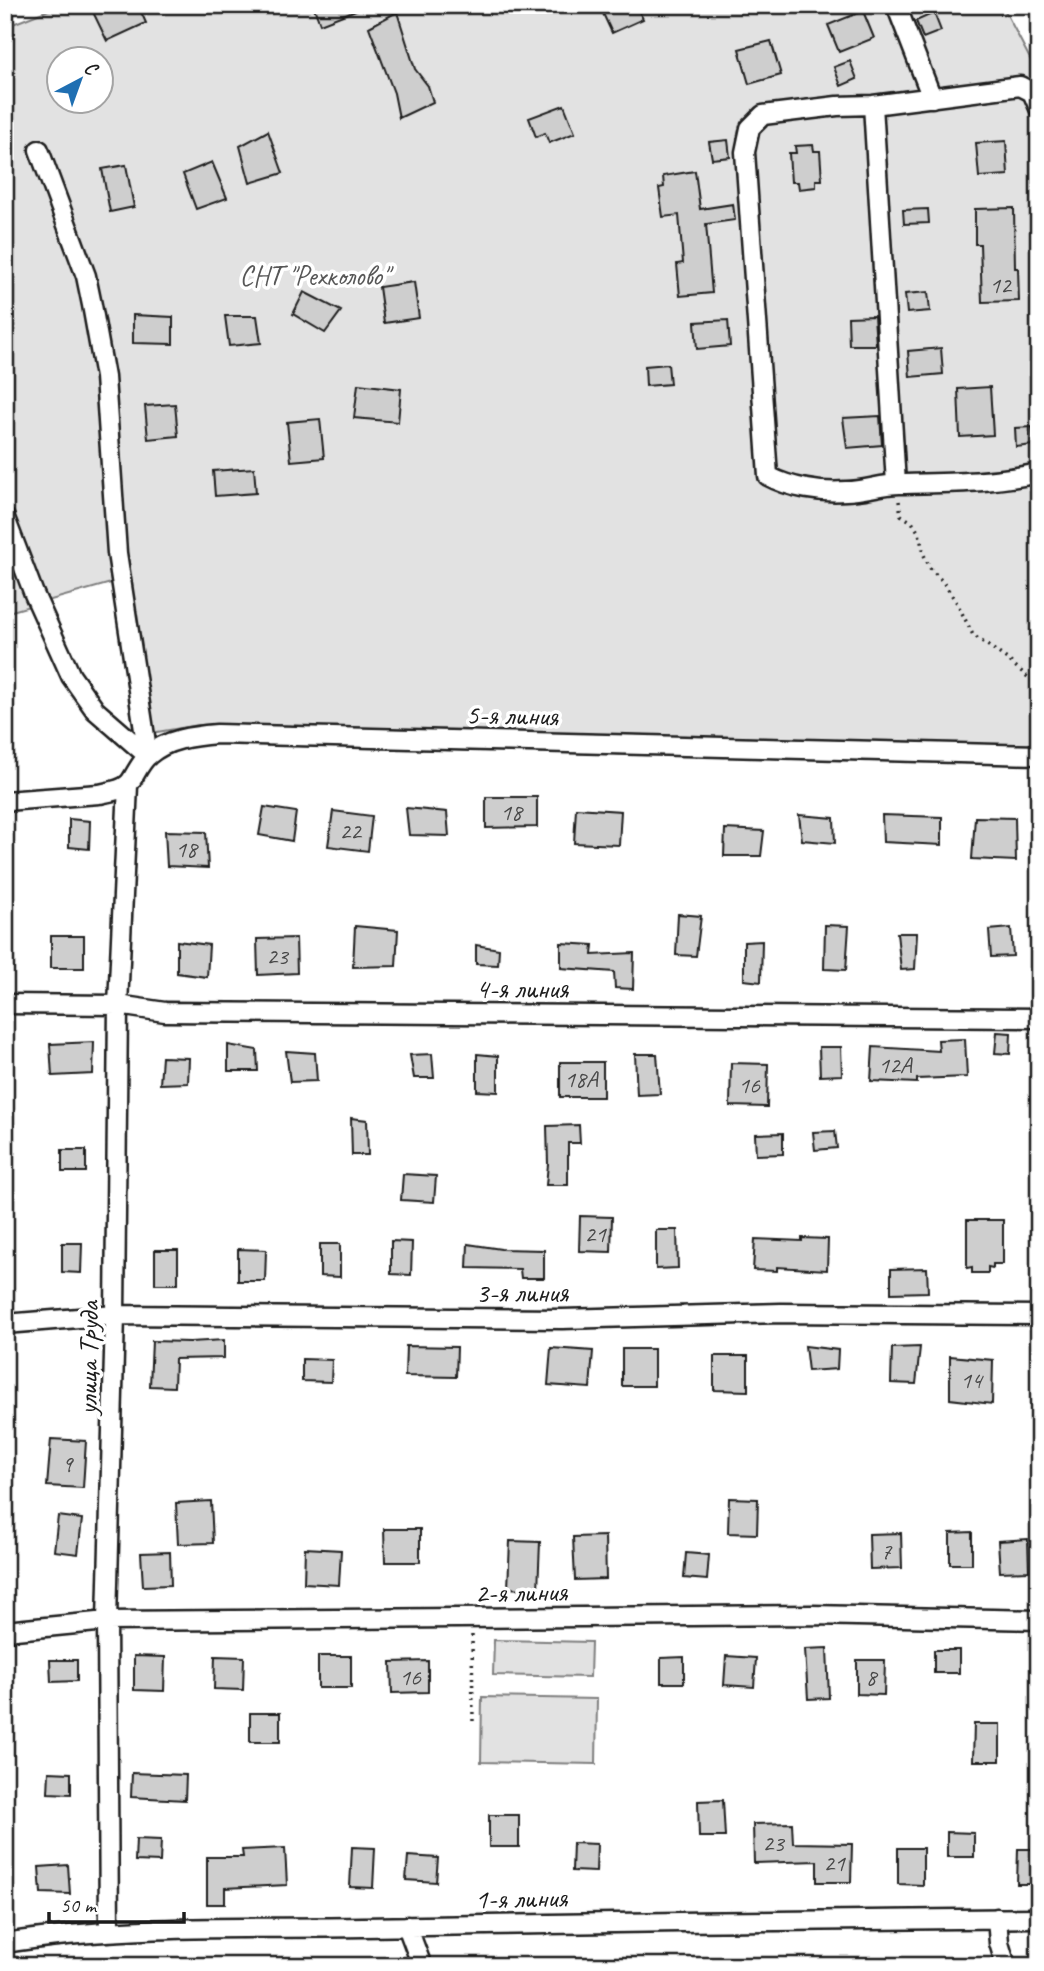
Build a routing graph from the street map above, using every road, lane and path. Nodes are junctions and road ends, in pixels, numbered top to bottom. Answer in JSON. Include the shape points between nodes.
{"nodes":[{"id":1,"x":896,"y":5,"type":"edge"},
{"id":2,"x":932,"y":98,"type":"junction"},
{"id":3,"x":873,"y":105,"type":"junction"},
{"id":4,"x":1039,"y":108,"type":"edge"},
{"id":5,"x":39,"y":150,"type":"dead end"},
{"id":6,"x":1039,"y":473,"type":"edge"},
{"id":7,"x":896,"y":484,"type":"junction"},
{"id":8,"x":5,"y":517,"type":"edge"},
{"id":9,"x":1039,"y":682,"type":"edge"},
{"id":10,"x":148,"y":755,"type":"junction"},
{"id":11,"x":1039,"y":755,"type":"edge"},
{"id":12,"x":128,"y":785,"type":"junction"},
{"id":13,"x":5,"y":801,"type":"edge"},
{"id":14,"x":5,"y":1004,"type":"edge"},
{"id":15,"x":118,"y":1005,"type":"junction"},
{"id":16,"x":1039,"y":1018,"type":"edge"},
{"id":17,"x":1039,"y":1314,"type":"edge"},
{"id":18,"x":115,"y":1315,"type":"junction"},
{"id":19,"x":5,"y":1324,"type":"edge"},
{"id":20,"x":472,"y":1619,"type":"junction"},
{"id":21,"x":1039,"y":1620,"type":"edge"},
{"id":22,"x":107,"y":1621,"type":"junction"},
{"id":23,"x":5,"y":1631,"type":"edge"},
{"id":24,"x":473,"y":1722,"type":"dead end"},
{"id":25,"x":997,"y":1918,"type":"junction"},
{"id":26,"x":1039,"y":1918,"type":"edge"},
{"id":27,"x":407,"y":1926,"type":"junction"},
{"id":28,"x":108,"y":1932,"type":"junction"},
{"id":29,"x":5,"y":1943,"type":"edge"},
{"id":30,"x":422,"y":1966,"type":"edge"},
{"id":31,"x":1006,"y":1966,"type":"edge"}],
"edges":[{"from":1,"to":2,"type":"street"},
{"from":2,"to":3,"type":"street"},
{"from":2,"to":4,"type":"street","via":[[1020,86],[1032,92]]},
{"from":3,"to":7,"type":"street"},
{"from":3,"to":7,"type":"street","via":[[763,115],[750,128],[746,152],[768,476],[779,482],[845,492]]},
{"from":5,"to":10,"type":"street","via":[[86,276],[97,329],[105,377],[117,553]]},
{"from":6,"to":7,"type":"street","via":[[940,485]]},
{"from":7,"to":9,"type":"path","via":[[901,515],[919,533],[930,568],[957,603],[973,635]]},
{"from":8,"to":10,"type":"street","via":[[71,676],[95,709]]},
{"from":10,"to":11,"type":"street","name":"5-я линия","via":[[189,737],[217,734]]},
{"from":10,"to":12,"type":"street"},
{"from":12,"to":13,"type":"street","via":[[99,794]]},
{"from":12,"to":15,"type":"street","name":"улица Труда"},
{"from":14,"to":15,"type":"street","name":"4-я линия"},
{"from":15,"to":16,"type":"street","name":"4-я линия","via":[[165,1012]]},
{"from":15,"to":18,"type":"street","name":"улица Труда"},
{"from":17,"to":18,"type":"street","name":"3-я линия","via":[[562,1319]]},
{"from":18,"to":19,"type":"street","name":"3-я линия"},
{"from":18,"to":22,"type":"street","name":"улица Труда"},
{"from":20,"to":21,"type":"street","name":"2-я линия","via":[[812,1615]]},
{"from":20,"to":22,"type":"street","name":"2-я линия"},
{"from":20,"to":24,"type":"path"},
{"from":22,"to":23,"type":"street","name":"2-я линия"},
{"from":22,"to":28,"type":"street","name":"улица Труда"},
{"from":25,"to":26,"type":"street","name":"1-я линия"},
{"from":25,"to":27,"type":"street","name":"1-я линия"},
{"from":25,"to":31,"type":"street"},
{"from":27,"to":28,"type":"street","name":"1-я линия"},
{"from":27,"to":30,"type":"street"},
{"from":28,"to":29,"type":"street","name":"1-я линия"}]}
